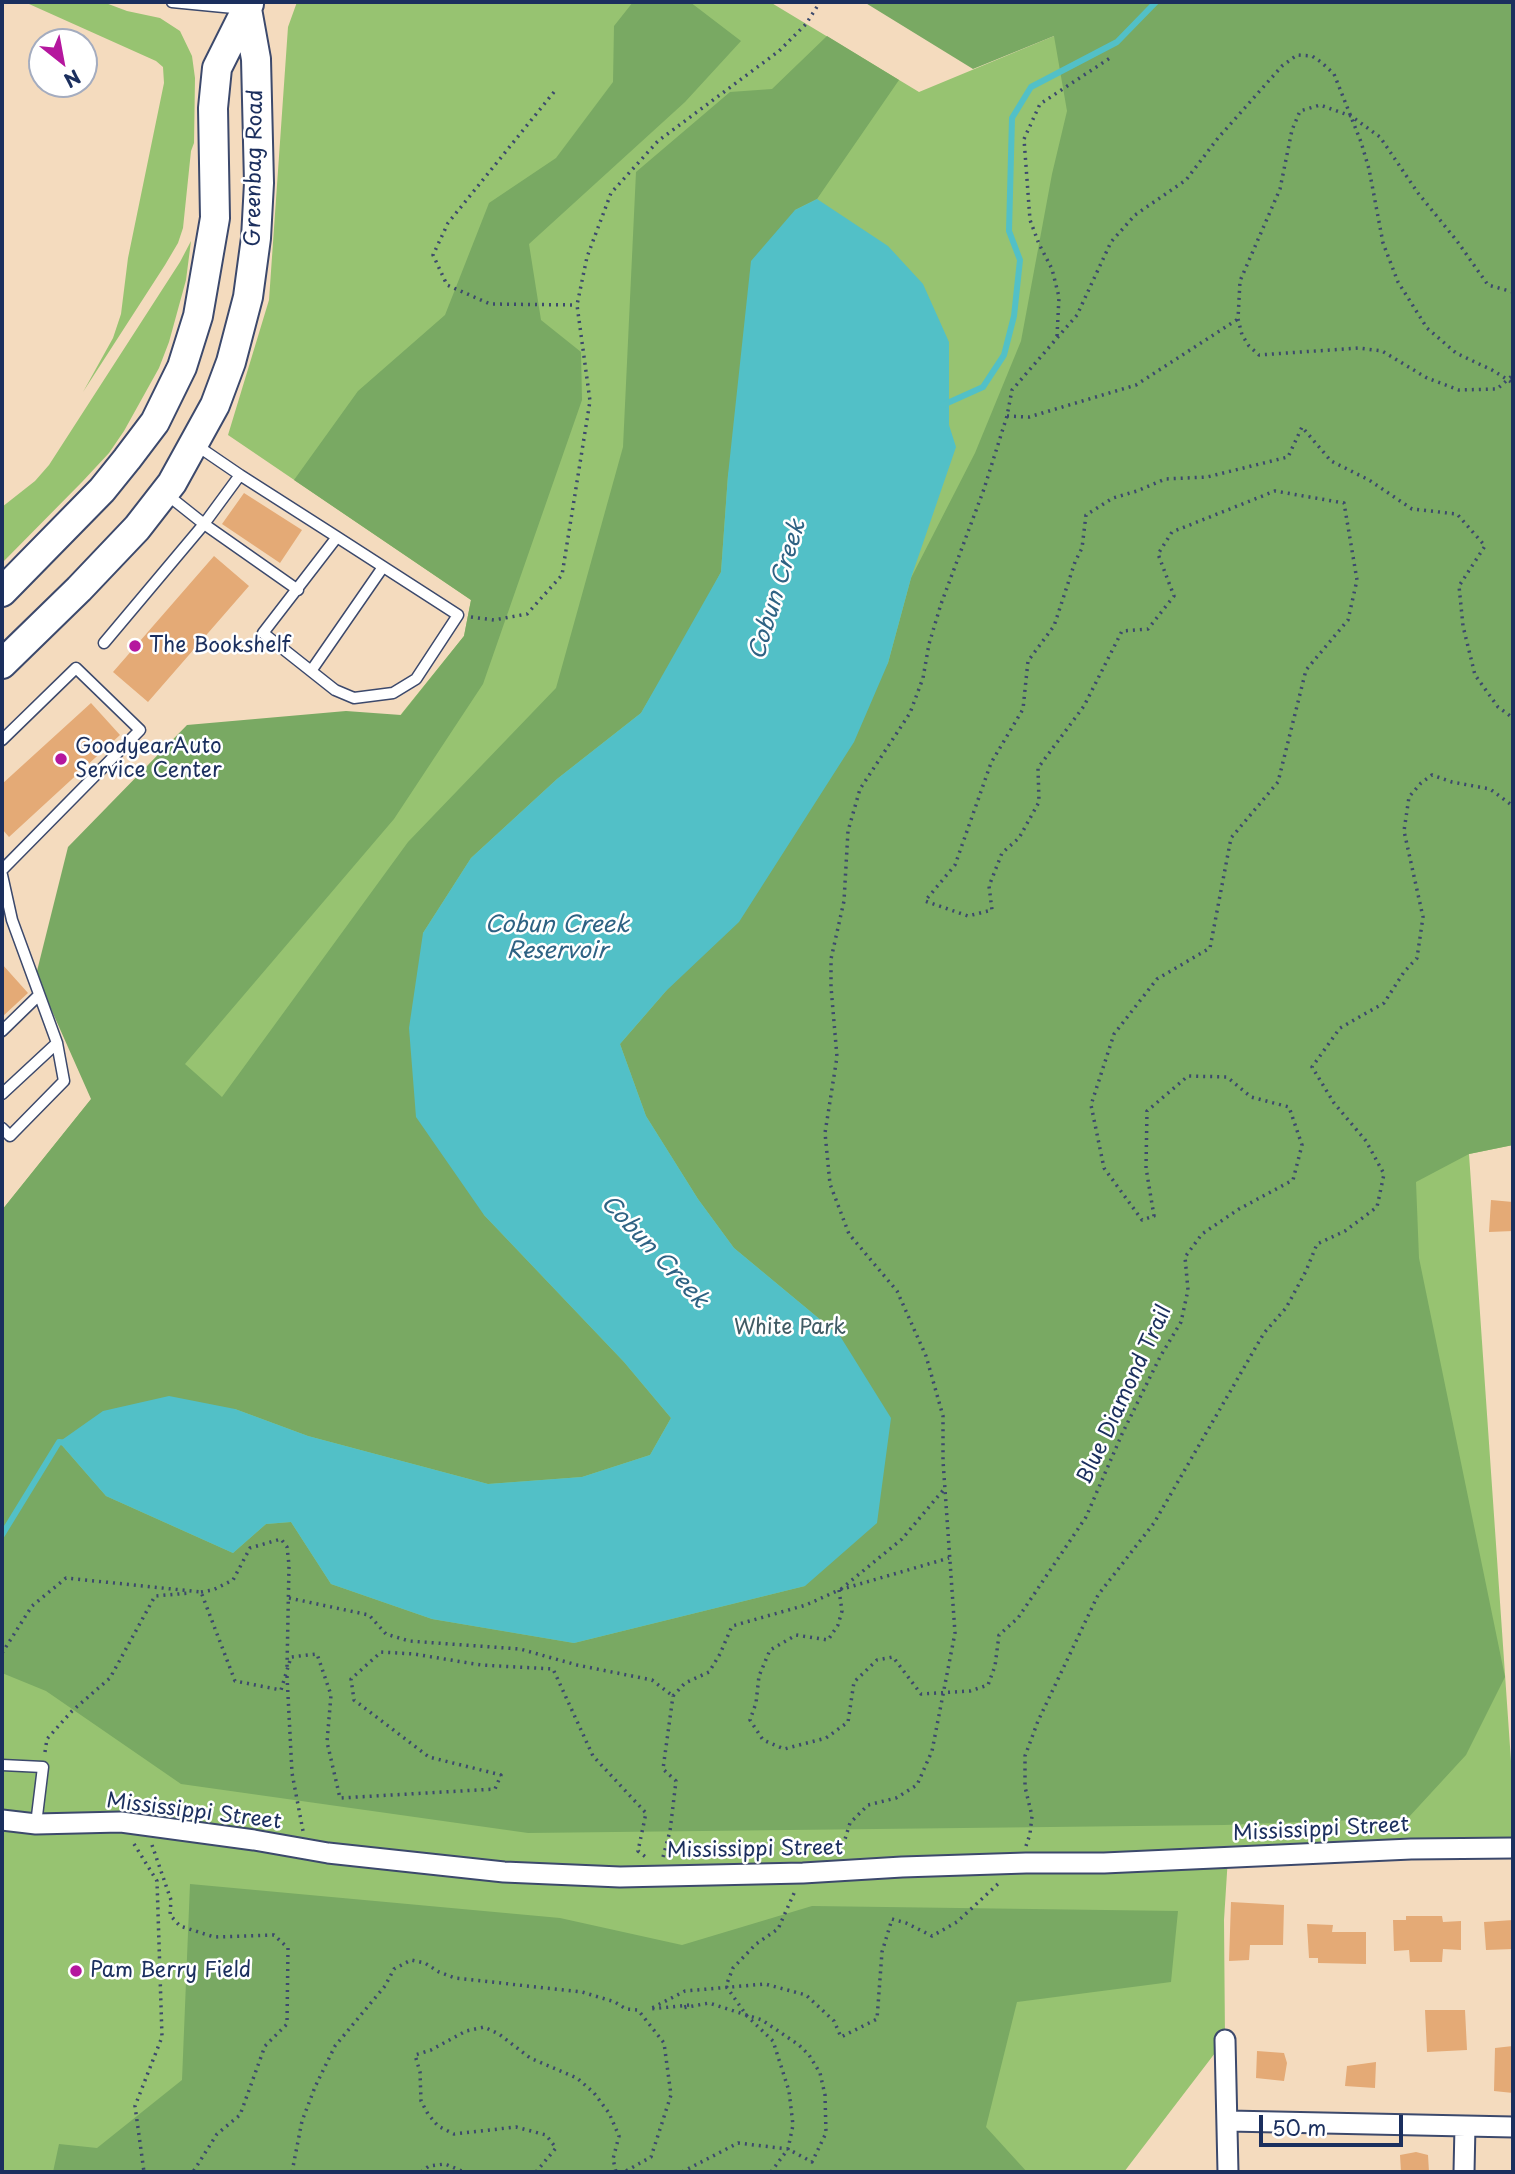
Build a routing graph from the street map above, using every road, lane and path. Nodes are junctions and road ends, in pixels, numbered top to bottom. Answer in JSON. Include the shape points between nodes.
{"nodes":[{"id":1,"x":172,"y":2,"type":"edge"},
{"id":2,"x":820,"y":2,"type":"edge"},
{"id":3,"x":248,"y":5,"type":"edge"},
{"id":4,"x":1110,"y":58,"type":"dead end"},
{"id":5,"x":554,"y":92,"type":"dead end"},
{"id":6,"x":1349,"y":115,"type":"junction"},
{"id":7,"x":1513,"y":292,"type":"edge"},
{"id":8,"x":577,"y":305,"type":"junction"},
{"id":9,"x":1238,"y":319,"type":"junction"},
{"id":10,"x":1057,"y":338,"type":"junction"},
{"id":11,"x":1513,"y":374,"type":"edge"},
{"id":12,"x":1508,"y":380,"type":"junction"},
{"id":13,"x":1513,"y":383,"type":"edge"},
{"id":14,"x":1007,"y":416,"type":"junction"},
{"id":15,"x":195,"y":444,"type":"junction"},
{"id":16,"x":240,"y":475,"type":"junction"},
{"id":17,"x":164,"y":493,"type":"junction"},
{"id":18,"x":204,"y":524,"type":"junction"},
{"id":19,"x":337,"y":537,"type":"junction"},
{"id":20,"x":383,"y":567,"type":"junction"},
{"id":21,"x":298,"y":590,"type":"junction"},
{"id":22,"x":2,"y":592,"type":"edge"},
{"id":23,"x":458,"y":615,"type":"junction"},
{"id":24,"x":104,"y":643,"type":"dead end"},
{"id":25,"x":2,"y":664,"type":"edge"},
{"id":26,"x":311,"y":671,"type":"junction"},
{"id":27,"x":1513,"y":718,"type":"edge"},
{"id":28,"x":2,"y":740,"type":"edge"},
{"id":29,"x":1513,"y":806,"type":"edge"},
{"id":30,"x":2,"y":873,"type":"edge"},
{"id":31,"x":10,"y":912,"type":"junction"},
{"id":32,"x":2,"y":920,"type":"edge"},
{"id":33,"x":39,"y":995,"type":"junction"},
{"id":34,"x":2,"y":1031,"type":"edge"},
{"id":35,"x":57,"y":1043,"type":"junction"},
{"id":36,"x":2,"y":1094,"type":"edge"},
{"id":37,"x":2,"y":1128,"type":"edge"},
{"id":38,"x":945,"y":1488,"type":"junction"},
{"id":39,"x":950,"y":1558,"type":"junction"},
{"id":40,"x":839,"y":1590,"type":"junction"},
{"id":41,"x":201,"y":1592,"type":"junction"},
{"id":42,"x":289,"y":1598,"type":"junction"},
{"id":43,"x":2,"y":1653,"type":"edge"},
{"id":44,"x":287,"y":1671,"type":"junction"},
{"id":45,"x":942,"y":1692,"type":"junction"},
{"id":46,"x":673,"y":1696,"type":"junction"},
{"id":47,"x":2,"y":1765,"type":"edge"},
{"id":48,"x":43,"y":1767,"type":"junction"},
{"id":49,"x":2,"y":1820,"type":"edge"},
{"id":50,"x":121,"y":1822,"type":"junction"},
{"id":51,"x":36,"y":1824,"type":"junction"},
{"id":52,"x":147,"y":1826,"type":"junction"},
{"id":53,"x":1513,"y":1849,"type":"edge"},
{"id":54,"x":309,"y":1850,"type":"junction"},
{"id":55,"x":1020,"y":1863,"type":"junction"},
{"id":56,"x":835,"y":1872,"type":"junction"},
{"id":57,"x":803,"y":1874,"type":"junction"},
{"id":58,"x":726,"y":1986,"type":"junction"},
{"id":59,"x":747,"y":2016,"type":"junction"},
{"id":60,"x":1225,"y":2040,"type":"dead end"},
{"id":61,"x":1229,"y":2121,"type":"junction"},
{"id":62,"x":1465,"y":2126,"type":"junction"},
{"id":63,"x":1513,"y":2127,"type":"edge"},
{"id":64,"x":788,"y":2149,"type":"junction"},
{"id":65,"x":144,"y":2172,"type":"edge"},
{"id":66,"x":193,"y":2172,"type":"edge"},
{"id":67,"x":292,"y":2172,"type":"edge"},
{"id":68,"x":421,"y":2172,"type":"edge"},
{"id":69,"x":464,"y":2172,"type":"edge"},
{"id":70,"x":536,"y":2172,"type":"edge"},
{"id":71,"x":617,"y":2172,"type":"edge"},
{"id":72,"x":624,"y":2172,"type":"edge"},
{"id":73,"x":682,"y":2172,"type":"edge"},
{"id":74,"x":771,"y":2172,"type":"edge"},
{"id":75,"x":1228,"y":2172,"type":"edge"},
{"id":76,"x":1464,"y":2172,"type":"edge"}],
"edges":[{"from":1,"to":3,"type":"lane"},
{"from":2,"to":8,"type":"path","via":[[779,51],[658,141],[611,193],[587,257]]},
{"from":3,"to":15,"type":"main road","name":"Greenbag Road","via":[[256,59],[260,183],[256,238],[248,297],[231,362]]},
{"from":3,"to":22,"type":"main road","name":"Greenbag Road","via":[[217,68],[215,218],[198,316],[182,367],[155,422],[127,459]]},
{"from":4,"to":10,"type":"path","via":[[1040,104],[1024,139],[1030,220],[1059,297]]},
{"from":5,"to":8,"type":"path","via":[[448,223],[433,255],[447,285],[490,304]]},
{"from":6,"to":7,"type":"path","via":[[1380,137],[1488,285]]},
{"from":6,"to":9,"type":"path","via":[[1320,105],[1300,111],[1280,189],[1240,281]]},
{"from":6,"to":10,"type":"path","via":[[1334,74],[1321,62],[1297,55],[1282,65],[1186,180],[1135,215],[1111,242],[1077,315]]},
{"from":6,"to":12,"type":"path","via":[[1370,169],[1383,243],[1398,282],[1427,328],[1456,353]]},
{"from":8,"to":23,"type":"path","via":[[590,401],[562,575],[527,614],[494,620]]},
{"from":9,"to":12,"type":"path","via":[[1242,335],[1259,355],[1358,348],[1381,351],[1427,379],[1459,390],[1497,389]]},
{"from":9,"to":14,"type":"path","via":[[1136,384],[1029,417]]},
{"from":10,"to":14,"type":"path","via":[[1012,390]]},
{"from":11,"to":12,"type":"path"},
{"from":12,"to":13,"type":"path"},
{"from":14,"to":38,"type":"path","via":[[940,604],[910,713],[860,789],[848,831],[844,901],[831,958],[837,1057],[825,1133],[830,1184],[849,1234],[897,1292],[926,1356],[943,1416]]},
{"from":15,"to":16,"type":"lane"},
{"from":15,"to":17,"type":"main road","name":"Greenbag Road"},
{"from":16,"to":18,"type":"lane"},
{"from":16,"to":19,"type":"lane"},
{"from":17,"to":18,"type":"lane"},
{"from":17,"to":25,"type":"main road","name":"Greenbag Road","via":[[137,528]]},
{"from":18,"to":21,"type":"lane"},
{"from":18,"to":24,"type":"lane"},
{"from":19,"to":20,"type":"lane"},
{"from":19,"to":21,"type":"lane"},
{"from":20,"to":23,"type":"lane"},
{"from":20,"to":26,"type":"lane"},
{"from":21,"to":26,"type":"lane","via":[[263,633]]},
{"from":23,"to":26,"type":"lane","via":[[416,679],[393,693],[354,698]]},
{"from":27,"to":45,"type":"path","name":"Blue Diamond Trail","via":[[1497,707],[1475,675],[1463,626],[1459,586],[1485,546],[1457,514],[1412,509],[1331,461],[1302,427],[1288,457],[1207,477],[1165,479],[1113,498],[1086,515],[1082,548],[1054,626],[1028,661],[1023,709],[991,763],[956,865],[925,901],[968,916],[992,910],[989,886],[1002,853],[1019,838],[1039,802],[1038,768],[1084,706],[1122,631],[1148,629],[1174,596],[1158,554],[1172,532],[1275,491],[1344,503],[1357,580],[1348,620],[1306,670],[1278,782],[1231,838],[1210,948],[1157,979],[1114,1034],[1091,1105],[1104,1168],[1142,1220],[1154,1216],[1146,1168],[1147,1111],[1188,1076],[1227,1077],[1251,1097],[1289,1107],[1302,1145],[1293,1180],[1202,1234],[1185,1257],[1188,1290],[1181,1322],[1122,1434],[1086,1517],[1018,1618],[999,1635],[988,1685]]},
{"from":28,"to":30,"type":"lane","via":[[76,668],[140,730]]},
{"from":29,"to":55,"type":"path","via":[[1490,789],[1432,775],[1409,797],[1404,831],[1423,917],[1417,958],[1384,1003],[1340,1028],[1312,1067],[1384,1174],[1377,1207],[1345,1231],[1317,1244],[1286,1308],[1264,1333],[1154,1523],[1098,1595],[1025,1756],[1025,1787],[1032,1816]]},
{"from":30,"to":31,"type":"lane"},
{"from":31,"to":32,"type":"lane"},
{"from":31,"to":33,"type":"lane"},
{"from":33,"to":34,"type":"lane"},
{"from":33,"to":35,"type":"lane"},
{"from":35,"to":36,"type":"lane"},
{"from":35,"to":37,"type":"lane","via":[[64,1081],[10,1136]]},
{"from":38,"to":39,"type":"path"},
{"from":38,"to":40,"type":"path","via":[[902,1539]]},
{"from":39,"to":40,"type":"path"},
{"from":39,"to":45,"type":"path","via":[[955,1633]]},
{"from":40,"to":45,"type":"path","name":"Blue Diamond Trail","via":[[842,1611],[828,1640],[796,1635],[770,1650],[750,1720],[763,1740],[784,1749],[826,1738],[848,1721],[854,1682],[877,1660],[892,1657],[921,1694]]},
{"from":40,"to":46,"type":"path","via":[[806,1605],[732,1626],[709,1672]]},
{"from":41,"to":42,"type":"path","via":[[233,1580],[250,1548],[281,1539],[287,1547]]},
{"from":41,"to":43,"type":"path","via":[[66,1578],[32,1606]]},
{"from":41,"to":44,"type":"path","via":[[235,1681],[281,1690]]},
{"from":41,"to":48,"type":"path","via":[[155,1596],[110,1678],[47,1739]]},
{"from":42,"to":44,"type":"path"},
{"from":42,"to":46,"type":"path","via":[[369,1615],[386,1634],[409,1641],[520,1649],[652,1680]]},
{"from":44,"to":46,"type":"path","via":[[291,1657],[317,1654],[331,1695],[327,1742],[340,1798],[495,1789],[501,1775],[429,1757],[354,1700],[351,1679],[381,1652],[553,1669],[593,1756],[646,1813],[638,1851],[651,1862],[664,1857],[677,1781],[663,1769]]},
{"from":44,"to":54,"type":"path","via":[[292,1773]]},
{"from":45,"to":56,"type":"path","via":[[932,1751],[917,1785],[896,1798],[868,1805],[850,1823]]},
{"from":47,"to":48,"type":"lane"},
{"from":48,"to":51,"type":"lane"},
{"from":49,"to":51,"type":"street","name":"Mississippi Street"},
{"from":50,"to":51,"type":"street","name":"Mississippi Street"},
{"from":50,"to":52,"type":"street","name":"Mississippi Street"},
{"from":50,"to":65,"type":"path","via":[[157,1881],[162,2036],[135,2106]]},
{"from":52,"to":54,"type":"street","name":"Mississippi Street"},
{"from":52,"to":66,"type":"path","via":[[171,1900],[170,1915],[180,1926],[214,1937],[274,1935],[289,1948],[287,2025],[265,2046],[240,2115],[217,2134]]},
{"from":53,"to":55,"type":"street","name":"Mississippi Street"},
{"from":54,"to":57,"type":"street","name":"Mississippi Street","via":[[551,1875]]},
{"from":55,"to":56,"type":"street","name":"Mississippi Street"},
{"from":55,"to":58,"type":"path","via":[[957,1922],[932,1936],[891,1919],[882,1952],[877,2019],[841,2037],[834,2021],[806,1995],[765,1984]]},
{"from":56,"to":57,"type":"street","name":"Mississippi Street"},
{"from":57,"to":58,"type":"path","via":[[778,1929],[733,1968]]},
{"from":58,"to":59,"type":"path"},
{"from":58,"to":59,"type":"path","via":[[685,1991],[650,2009],[709,2003]]},
{"from":59,"to":64,"type":"path","via":[[773,2040],[789,2091],[793,2125]]},
{"from":59,"to":64,"type":"path","via":[[762,2020],[799,2045],[820,2073],[826,2133],[812,2162]]},
{"from":60,"to":61,"type":"street"},
{"from":61,"to":62,"type":"street"},
{"from":61,"to":75,"type":"street"},
{"from":62,"to":63,"type":"street"},
{"from":62,"to":76,"type":"street"},
{"from":64,"to":73,"type":"path","via":[[738,2143]]},
{"from":64,"to":74,"type":"path"},
{"from":67,"to":72,"type":"path","via":[[302,2120],[335,2046],[394,1969],[411,1960],[455,1978],[582,1992],[638,2010],[664,2042],[671,2095],[651,2157]]},
{"from":68,"to":69,"type":"path","via":[[445,2164]]},
{"from":70,"to":71,"type":"path","via":[[556,2148],[546,2135],[516,2127],[454,2134],[439,2126],[421,2101],[421,2073],[415,2054],[484,2027],[530,2059],[577,2078],[609,2113],[619,2136],[612,2159]]}]}
